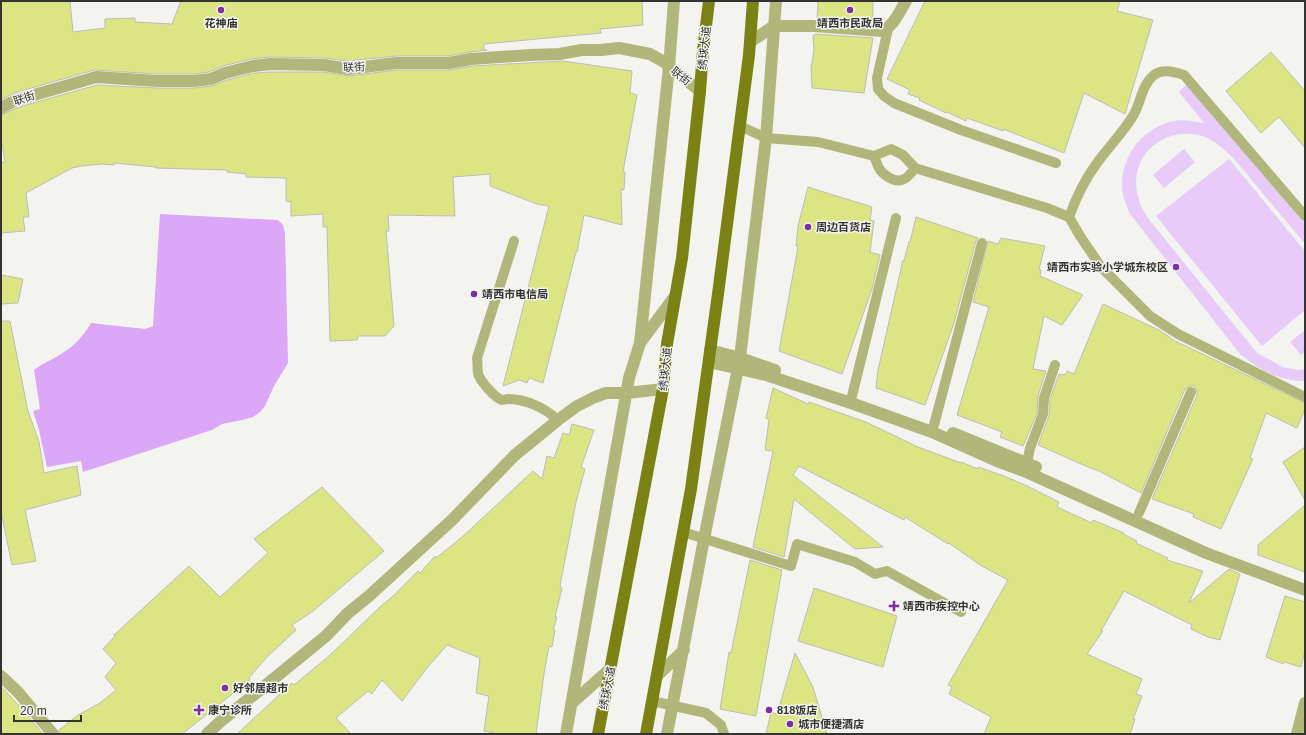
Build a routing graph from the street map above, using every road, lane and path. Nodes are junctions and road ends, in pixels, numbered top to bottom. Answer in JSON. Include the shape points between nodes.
{"nodes":[{"id":1,"x":674,"y":1,"type":"edge"},
{"id":2,"x":709,"y":1,"type":"edge"},
{"id":3,"x":753,"y":1,"type":"edge"},
{"id":4,"x":776,"y":1,"type":"edge"},
{"id":5,"x":906,"y":1,"type":"edge"},
{"id":6,"x":774,"y":26,"type":"junction"},
{"id":7,"x":888,"y":28,"type":"junction"},
{"id":8,"x":750,"y":42,"type":"junction"},
{"id":9,"x":669,"y":67,"type":"junction"},
{"id":10,"x":700,"y":91,"type":"junction"},
{"id":11,"x":1,"y":108,"type":"edge"},
{"id":12,"x":740,"y":126,"type":"junction"},
{"id":13,"x":766,"y":138,"type":"junction"},
{"id":14,"x":874,"y":156,"type":"junction"},
{"id":15,"x":1056,"y":164,"type":"dead end"},
{"id":16,"x":915,"y":168,"type":"junction"},
{"id":17,"x":1305,"y":216,"type":"edge"},
{"id":18,"x":1069,"y":217,"type":"junction"},
{"id":19,"x":896,"y":218,"type":"dead end"},
{"id":20,"x":514,"y":241,"type":"dead end"},
{"id":21,"x":982,"y":243,"type":"dead end"},
{"id":22,"x":676,"y":296,"type":"junction"},
{"id":23,"x":640,"y":343,"type":"junction"},
{"id":24,"x":709,"y":356,"type":"junction"},
{"id":25,"x":739,"y":363,"type":"junction"},
{"id":26,"x":1055,"y":365,"type":"dead end"},
{"id":27,"x":663,"y":389,"type":"junction"},
{"id":28,"x":1191,"y":392,"type":"dead end"},
{"id":29,"x":627,"y":393,"type":"junction"},
{"id":30,"x":852,"y":396,"type":"junction"},
{"id":31,"x":1305,"y":397,"type":"edge"},
{"id":32,"x":558,"y":420,"type":"junction"},
{"id":33,"x":934,"y":425,"type":"junction"},
{"id":34,"x":1027,"y":463,"type":"junction"},
{"id":35,"x":1139,"y":513,"type":"junction"},
{"id":36,"x":683,"y":532,"type":"junction"},
{"id":37,"x":704,"y":539,"type":"junction"},
{"id":38,"x":1305,"y":582,"type":"edge"},
{"id":39,"x":1305,"y":590,"type":"edge"},
{"id":40,"x":961,"y":612,"type":"dead end"},
{"id":41,"x":684,"y":650,"type":"junction"},
{"id":42,"x":610,"y":669,"type":"junction"},
{"id":43,"x":1,"y":676,"type":"edge"},
{"id":44,"x":657,"y":676,"type":"junction"},
{"id":45,"x":652,"y":701,"type":"junction"},
{"id":46,"x":572,"y":703,"type":"junction"},
{"id":47,"x":1305,"y":703,"type":"edge"},
{"id":48,"x":674,"y":706,"type":"junction"},
{"id":49,"x":53,"y":734,"type":"edge"},
{"id":50,"x":207,"y":734,"type":"edge"},
{"id":51,"x":566,"y":734,"type":"edge"},
{"id":52,"x":598,"y":734,"type":"edge"},
{"id":53,"x":646,"y":734,"type":"edge"},
{"id":54,"x":667,"y":734,"type":"edge"},
{"id":55,"x":724,"y":734,"type":"edge"},
{"id":56,"x":1297,"y":734,"type":"edge"}],
"edges":[{"from":1,"to":9,"type":"street"},
{"from":2,"to":10,"type":"main road","name":"绣球大道"},
{"from":3,"to":8,"type":"main road"},
{"from":4,"to":6,"type":"street"},
{"from":5,"to":7,"type":"street","via":[[894,23]]},
{"from":6,"to":7,"type":"street","via":[[882,31]]},
{"from":6,"to":8,"type":"street"},
{"from":6,"to":13,"type":"street"},
{"from":7,"to":15,"type":"lane","via":[[877,78],[878,89],[884,96],[894,103],[961,130]]},
{"from":8,"to":12,"type":"main road"},
{"from":9,"to":10,"type":"street","name":"联街"},
{"from":9,"to":11,"type":"street","name":"联街","via":[[650,54],[620,48],[449,62],[396,63],[348,69],[324,65],[271,64],[193,81],[96,77],[16,100]]},
{"from":9,"to":23,"type":"street"},
{"from":10,"to":22,"type":"main road","name":"绣球大道"},
{"from":12,"to":13,"type":"lane"},
{"from":12,"to":24,"type":"main road"},
{"from":13,"to":14,"type":"lane","via":[[818,142]]},
{"from":13,"to":25,"type":"street"},
{"from":14,"to":16,"type":"lane","via":[[891,149],[904,155]]},
{"from":14,"to":16,"type":"lane","via":[[879,168],[894,181],[910,176]]},
{"from":16,"to":18,"type":"lane"},
{"from":17,"to":18,"type":"lane","via":[[1184,75],[1166,70],[1153,75],[1146,85],[1135,113],[1096,164],[1074,202]]},
{"from":18,"to":31,"type":"lane","via":[[1101,268],[1150,316],[1178,334]]},
{"from":19,"to":30,"type":"lane"},
{"from":20,"to":32,"type":"lane","via":[[478,358],[478,374],[494,395],[502,400],[532,404]]},
{"from":21,"to":33,"type":"lane"},
{"from":22,"to":23,"type":"street"},
{"from":22,"to":27,"type":"main road","name":"绣球大道","via":[[667,344]]},
{"from":23,"to":29,"type":"street"},
{"from":24,"to":25,"type":"street"},
{"from":24,"to":36,"type":"main road"},
{"from":25,"to":30,"type":"street"},
{"from":25,"to":37,"type":"street"},
{"from":25,"to":39,"type":"street","via":[[766,375],[932,432],[1206,553]]},
{"from":26,"to":34,"type":"lane"},
{"from":27,"to":29,"type":"street"},
{"from":27,"to":42,"type":"main road","name":"绣球大道"},
{"from":28,"to":35,"type":"lane"},
{"from":29,"to":32,"type":"street","via":[[606,393],[595,397]]},
{"from":29,"to":46,"type":"street"},
{"from":30,"to":33,"type":"street"},
{"from":32,"to":50,"type":"street","via":[[514,455],[452,520],[348,613],[326,636]]},
{"from":33,"to":34,"type":"street"},
{"from":34,"to":35,"type":"street"},
{"from":35,"to":38,"type":"street","via":[[1240,559]]},
{"from":36,"to":37,"type":"lane"},
{"from":36,"to":44,"type":"main road"},
{"from":37,"to":40,"type":"lane","via":[[791,566],[797,544],[855,562],[875,574],[887,571]]},
{"from":37,"to":41,"type":"street"},
{"from":41,"to":44,"type":"street"},
{"from":41,"to":48,"type":"street"},
{"from":42,"to":46,"type":"street"},
{"from":42,"to":52,"type":"main road","name":"绣球大道"},
{"from":43,"to":49,"type":"street"},
{"from":44,"to":45,"type":"main road"},
{"from":45,"to":48,"type":"lane"},
{"from":45,"to":53,"type":"main road"},
{"from":46,"to":51,"type":"street"},
{"from":47,"to":56,"type":"street"},
{"from":48,"to":54,"type":"street"},
{"from":48,"to":55,"type":"lane","via":[[706,713],[721,725]]}]}
